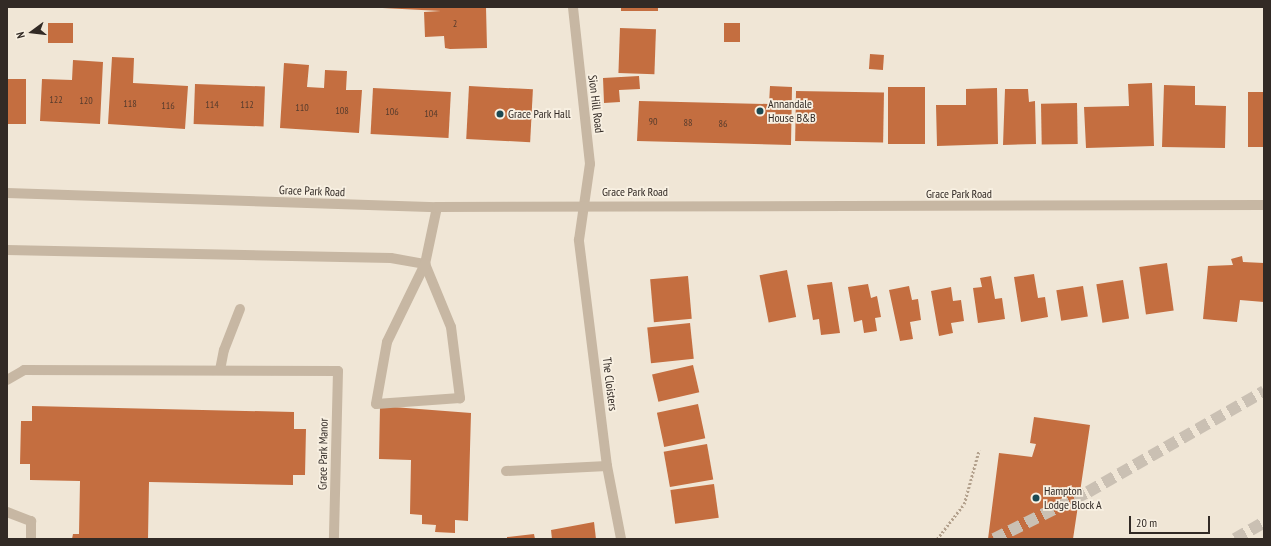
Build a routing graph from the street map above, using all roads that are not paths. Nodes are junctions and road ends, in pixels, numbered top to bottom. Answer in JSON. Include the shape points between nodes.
{"nodes":[{"id":1,"x":573,"y":7,"type":"edge"},
{"id":2,"x":7,"y":193,"type":"edge"},
{"id":3,"x":587,"y":204,"type":"junction"},
{"id":4,"x":1264,"y":205,"type":"edge"},
{"id":5,"x":437,"y":207,"type":"junction"},
{"id":6,"x":7,"y":250,"type":"edge"},
{"id":7,"x":425,"y":264,"type":"junction"},
{"id":8,"x":240,"y":309,"type":"dead end"},
{"id":9,"x":220,"y":370,"type":"junction"},
{"id":10,"x":7,"y":380,"type":"edge"},
{"id":11,"x":608,"y":466,"type":"junction"},
{"id":12,"x":506,"y":471,"type":"dead end"},
{"id":13,"x":7,"y":512,"type":"edge"},
{"id":14,"x":31,"y":539,"type":"edge"},
{"id":15,"x":334,"y":539,"type":"edge"},
{"id":16,"x":621,"y":539,"type":"edge"}],
"edges":[{"from":1,"to":3,"type":"street","name":"Sion Hill Road","via":[[590,164]]},
{"from":2,"to":5,"type":"street","name":"Grace Park Road"},
{"from":3,"to":4,"type":"street","name":"Grace Park Road"},
{"from":3,"to":5,"type":"street","name":"Grace Park Road"},
{"from":3,"to":11,"type":"street","name":"The Cloisters","via":[[579,240]]},
{"from":5,"to":7,"type":"street"},
{"from":6,"to":7,"type":"street","via":[[391,258]]},
{"from":7,"to":7,"type":"street","via":[[387,342],[376,404],[460,398],[451,327]]},
{"from":8,"to":9,"type":"street","via":[[224,350]]},
{"from":9,"to":10,"type":"street","via":[[24,370]]},
{"from":9,"to":15,"type":"street","name":"Grace Park Manor","via":[[338,371]]},
{"from":11,"to":12,"type":"street"},
{"from":11,"to":16,"type":"street","name":"The Cloisters"},
{"from":13,"to":14,"type":"street","via":[[31,521]]}]}
